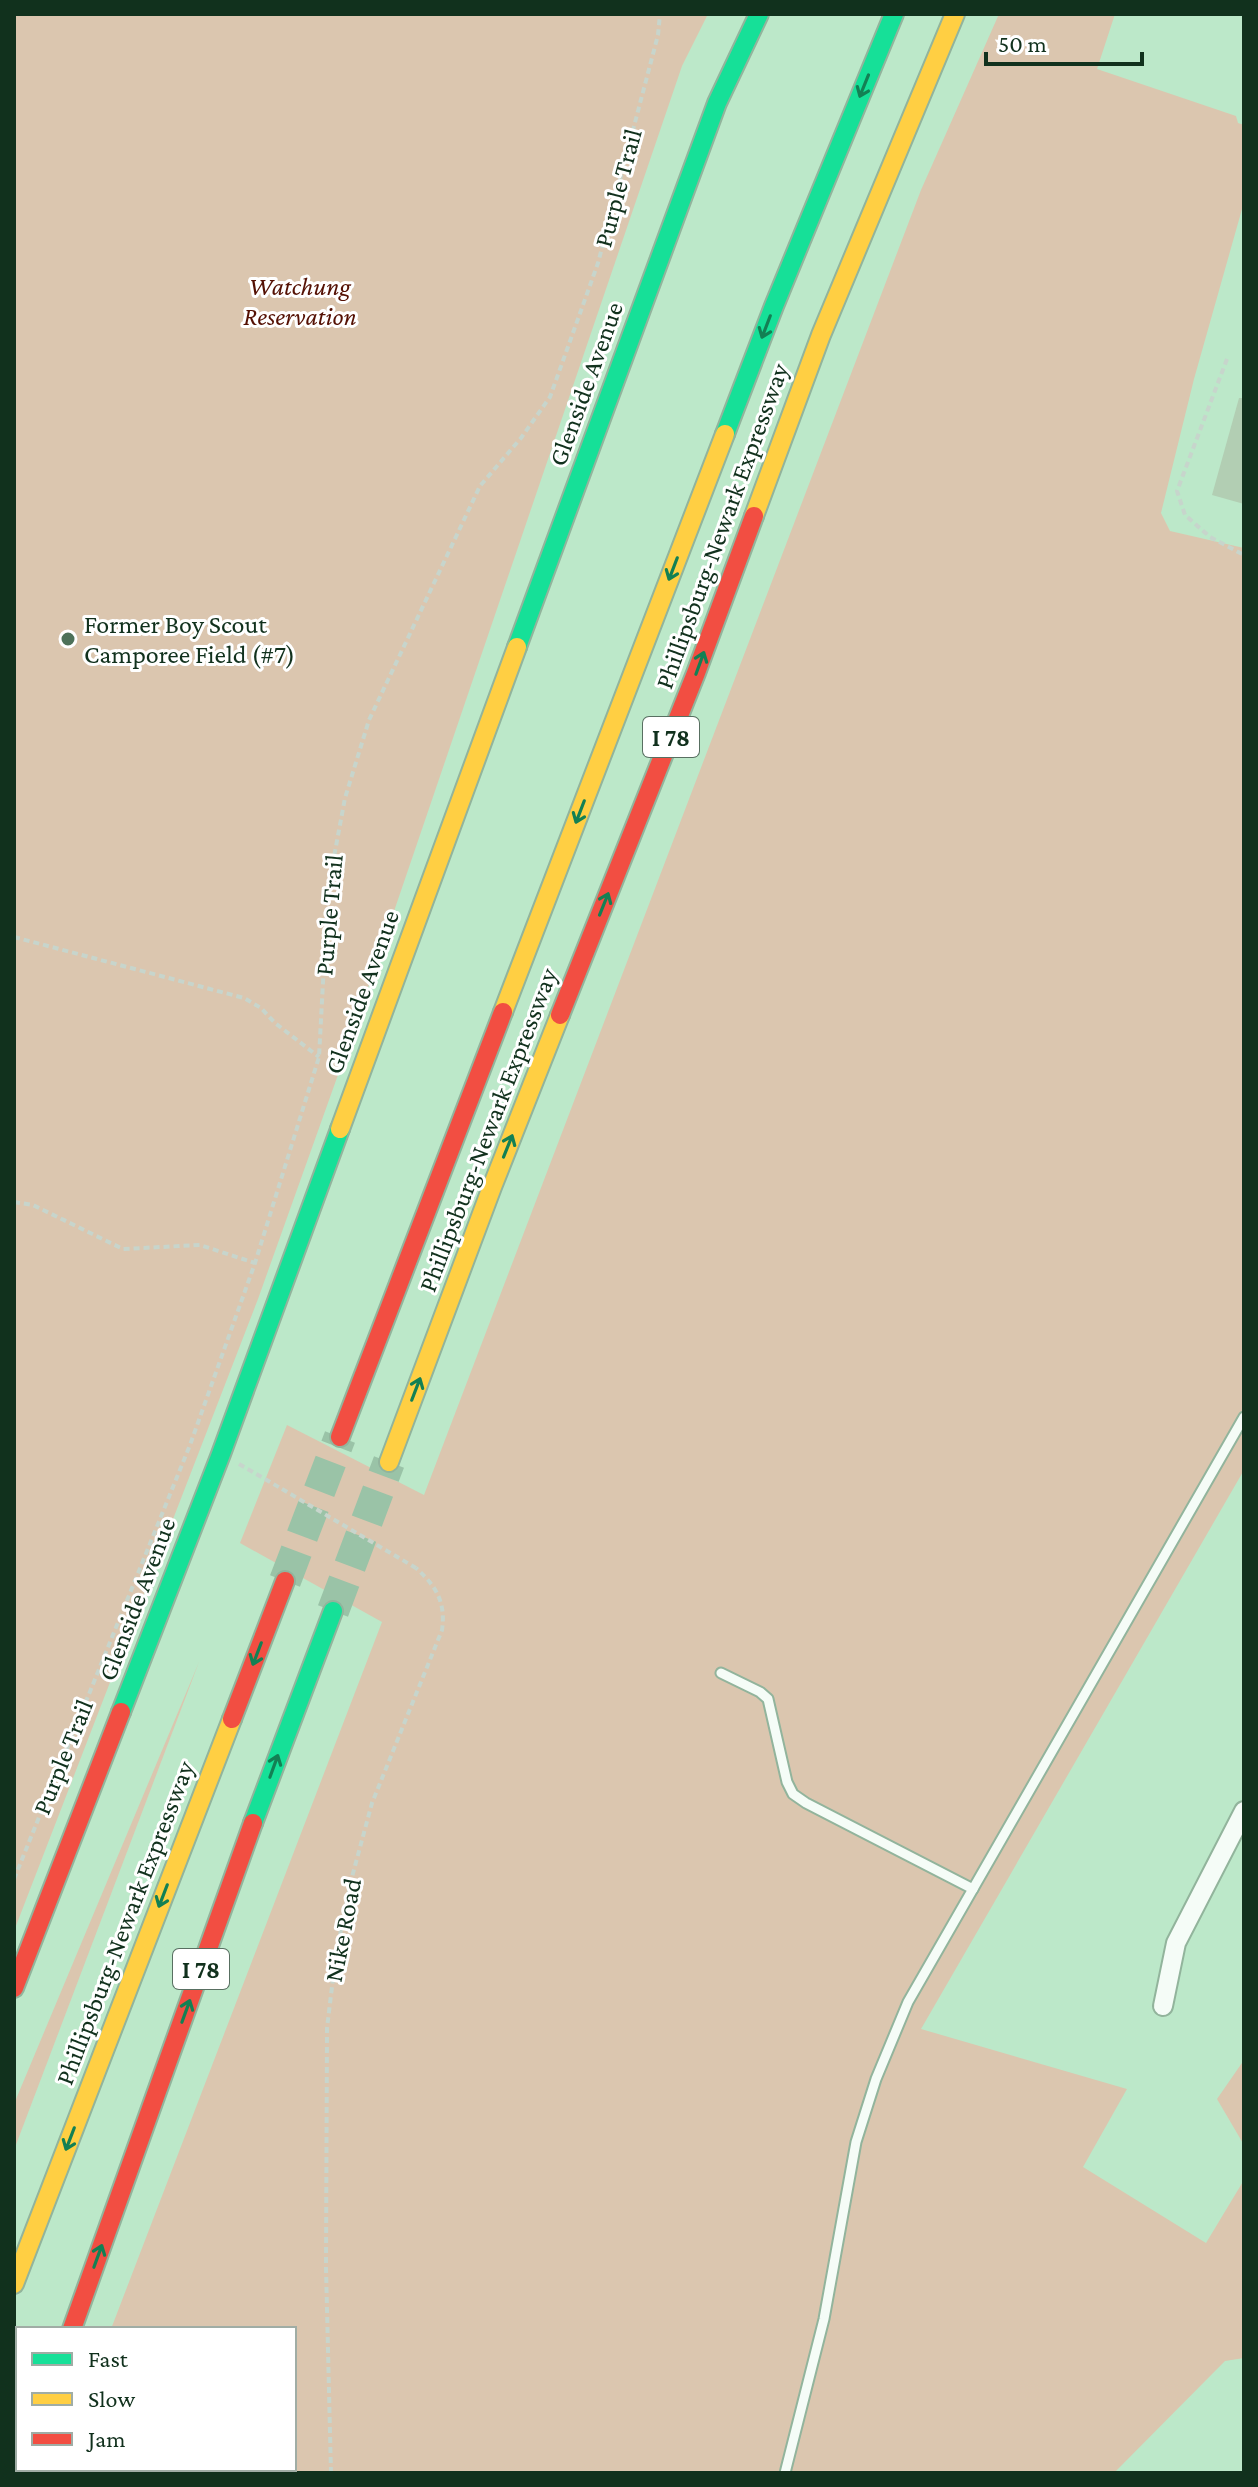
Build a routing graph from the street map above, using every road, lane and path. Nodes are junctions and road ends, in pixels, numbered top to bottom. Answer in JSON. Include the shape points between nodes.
{"nodes":[{"id":1,"x":660,"y":14,"type":"edge"},
{"id":2,"x":759,"y":14,"type":"edge"},
{"id":3,"x":894,"y":14,"type":"edge"},
{"id":4,"x":955,"y":14,"type":"edge"},
{"id":5,"x":1227,"y":359,"type":"dead end"},
{"id":6,"x":1244,"y":555,"type":"edge"},
{"id":7,"x":14,"y":937,"type":"edge"},
{"id":8,"x":319,"y":1057,"type":"junction"},
{"id":9,"x":14,"y":1202,"type":"edge"},
{"id":10,"x":255,"y":1263,"type":"junction"},
{"id":11,"x":1244,"y":1417,"type":"edge"},
{"id":12,"x":340,"y":1437,"type":"tunnel mouth"},
{"id":13,"x":221,"y":1454,"type":"junction"},
{"id":14,"x":389,"y":1462,"type":"tunnel mouth"},
{"id":15,"x":285,"y":1581,"type":"tunnel mouth"},
{"id":16,"x":333,"y":1611,"type":"tunnel mouth"},
{"id":17,"x":721,"y":1673,"type":"dead end"},
{"id":18,"x":1244,"y":1811,"type":"edge"},
{"id":19,"x":14,"y":1879,"type":"edge"},
{"id":20,"x":973,"y":1889,"type":"junction"},
{"id":21,"x":14,"y":1988,"type":"edge"},
{"id":22,"x":1163,"y":2006,"type":"dead end"},
{"id":23,"x":14,"y":2284,"type":"edge"},
{"id":24,"x":73,"y":2327,"type":"edge"},
{"id":25,"x":331,"y":2473,"type":"edge"},
{"id":26,"x":785,"y":2473,"type":"edge"}],
"edges":[{"from":1,"to":8,"type":"path","name":"Purple Trail","via":[[598,263],[550,397],[480,486],[369,720],[345,798],[328,889]]},
{"from":2,"to":13,"type":"main road","name":"Glenside Avenue","via":[[712,118]]},
{"from":3,"to":12,"type":"main road","name":"Phillipsburg-Newark Expressway","number":"I 78","one_way":true,"via":[[768,321]]},
{"from":14,"to":4,"type":"main road","name":"Phillipsburg-Newark Expressway","number":"I 78","one_way":true,"via":[[696,673],[821,335]]},
{"from":5,"to":6,"type":"path","via":[[1177,491],[1185,515],[1210,537]]},
{"from":7,"to":8,"type":"path","via":[[244,998]]},
{"from":8,"to":10,"type":"path","name":"Purple Trail"},
{"from":9,"to":10,"type":"path","via":[[33,1205],[123,1249],[200,1245]]},
{"from":10,"to":19,"type":"path","name":"Purple Trail","via":[[190,1445]]},
{"from":11,"to":20,"type":"lane"},
{"from":13,"to":21,"type":"main road","name":"Glenside Avenue"},
{"from":13,"to":25,"type":"path","name":"Nike Road","bridge":true,"via":[[416,1568],[439,1595],[444,1618],[372,1803],[336,1954],[327,2028]]},
{"from":15,"to":23,"type":"main road","name":"Phillipsburg-Newark Expressway","number":"I 78","one_way":true},
{"from":24,"to":16,"type":"main road","number":"I 78","one_way":true},
{"from":17,"to":20,"type":"lane","via":[[768,1699],[793,1794]]},
{"from":18,"to":22,"type":"street","via":[[1176,1943]]},
{"from":20,"to":26,"type":"lane","via":[[908,2002],[876,2079],[856,2142],[824,2319]]}]}
